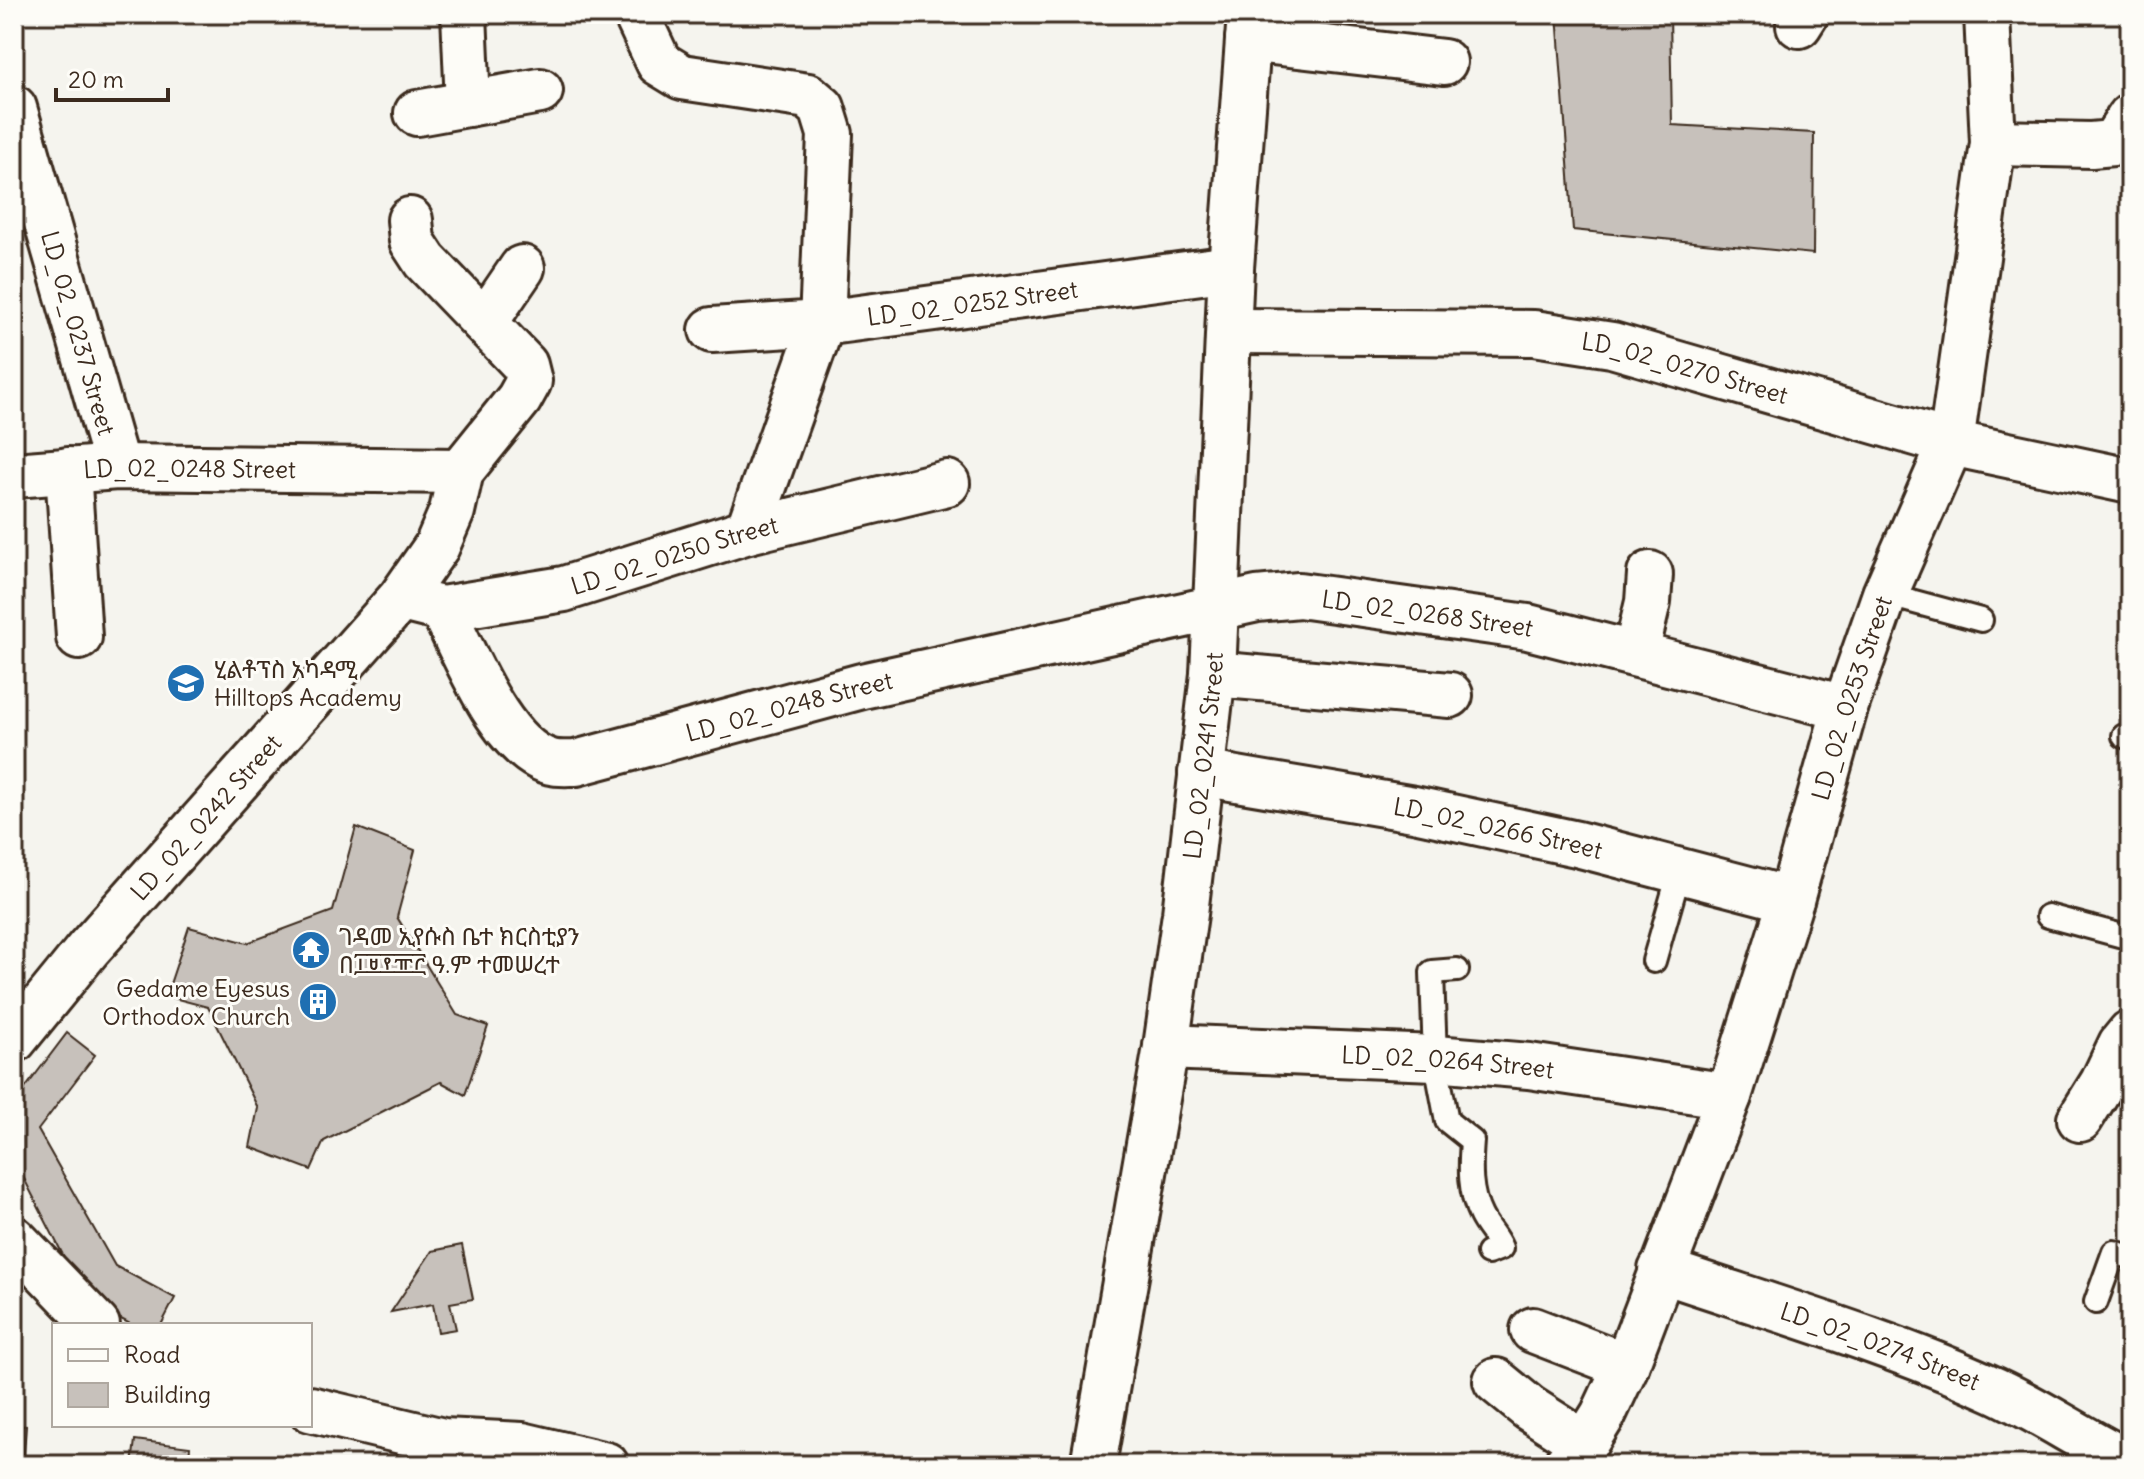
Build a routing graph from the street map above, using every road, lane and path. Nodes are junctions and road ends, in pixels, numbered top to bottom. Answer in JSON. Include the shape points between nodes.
{"nodes":[{"id":1,"x":464,"y":14,"type":"edge"},
{"id":2,"x":636,"y":14,"type":"edge"},
{"id":3,"x":1987,"y":14,"type":"edge"},
{"id":4,"x":1249,"y":27,"type":"edge"},
{"id":5,"x":1444,"y":62,"type":"dead end"},
{"id":6,"x":540,"y":91,"type":"dead end"},
{"id":7,"x":468,"y":104,"type":"junction"},
{"id":8,"x":14,"y":108,"type":"edge"},
{"id":9,"x":417,"y":113,"type":"dead end"},
{"id":10,"x":2130,"y":117,"type":"edge"},
{"id":11,"x":1993,"y":143,"type":"junction"},
{"id":12,"x":410,"y":220,"type":"dead end"},
{"id":13,"x":522,"y":268,"type":"dead end"},
{"id":14,"x":1231,"y":268,"type":"junction"},
{"id":15,"x":483,"y":321,"type":"junction"},
{"id":16,"x":822,"y":323,"type":"junction"},
{"id":17,"x":712,"y":330,"type":"dead end"},
{"id":18,"x":1229,"y":331,"type":"junction"},
{"id":19,"x":1951,"y":443,"type":"junction"},
{"id":20,"x":117,"y":467,"type":"junction"},
{"id":21,"x":68,"y":470,"type":"junction"},
{"id":22,"x":461,"y":471,"type":"junction"},
{"id":23,"x":14,"y":475,"type":"edge"},
{"id":24,"x":2130,"y":481,"type":"edge"},
{"id":25,"x":947,"y":483,"type":"dead end"},
{"id":26,"x":748,"y":531,"type":"junction"},
{"id":27,"x":1650,"y":574,"type":"dead end"},
{"id":28,"x":1885,"y":594,"type":"junction"},
{"id":29,"x":400,"y":599,"type":"junction"},
{"id":30,"x":1216,"y":608,"type":"junction"},
{"id":31,"x":442,"y":609,"type":"junction"},
{"id":32,"x":1981,"y":620,"type":"dead end"},
{"id":33,"x":79,"y":637,"type":"dead end"},
{"id":34,"x":1636,"y":653,"type":"junction"},
{"id":35,"x":1213,"y":674,"type":"junction"},
{"id":36,"x":1450,"y":695,"type":"dead end"},
{"id":37,"x":1845,"y":708,"type":"junction"},
{"id":38,"x":1201,"y":773,"type":"junction"},
{"id":39,"x":1680,"y":870,"type":"junction"},
{"id":40,"x":1791,"y":900,"type":"junction"},
{"id":41,"x":2048,"y":916,"type":"dead end"},
{"id":42,"x":2130,"y":938,"type":"edge"},
{"id":43,"x":1654,"y":961,"type":"dead end"},
{"id":44,"x":1457,"y":970,"type":"dead end"},
{"id":45,"x":2130,"y":1033,"type":"edge"},
{"id":46,"x":14,"y":1040,"type":"edge"},
{"id":47,"x":1166,"y":1047,"type":"junction"},
{"id":48,"x":1435,"y":1058,"type":"junction"},
{"id":49,"x":1729,"y":1096,"type":"junction"},
{"id":50,"x":2080,"y":1119,"type":"dead end"},
{"id":51,"x":14,"y":1239,"type":"edge"},
{"id":52,"x":1488,"y":1253,"type":"dead end"},
{"id":53,"x":2130,"y":1257,"type":"edge"},
{"id":54,"x":1661,"y":1270,"type":"junction"},
{"id":55,"x":2096,"y":1302,"type":"dead end"},
{"id":56,"x":95,"y":1323,"type":"edge"},
{"id":57,"x":1533,"y":1330,"type":"dead end"},
{"id":58,"x":1626,"y":1366,"type":"junction"},
{"id":59,"x":1496,"y":1381,"type":"dead end"},
{"id":60,"x":312,"y":1409,"type":"edge"},
{"id":61,"x":1576,"y":1454,"type":"edge"},
{"id":62,"x":520,"y":1455,"type":"edge"},
{"id":63,"x":2088,"y":1455,"type":"edge"},
{"id":64,"x":2130,"y":1463,"type":"edge"},
{"id":65,"x":606,"y":1465,"type":"edge"},
{"id":66,"x":1093,"y":1465,"type":"edge"}],
"edges":[{"from":1,"to":7,"type":"street"},
{"from":2,"to":16,"type":"street","via":[[659,63],[682,77],[808,96],[822,108],[830,134]]},
{"from":3,"to":11,"type":"street","name":"LD_02_0253 Street"},
{"from":4,"to":5,"type":"street","name":"LD_02_0241 Street"},
{"from":4,"to":14,"type":"street","name":"LD_02_0241 Street"},
{"from":6,"to":7,"type":"street"},
{"from":7,"to":9,"type":"street"},
{"from":8,"to":20,"type":"street","name":"LD_02_0237 Street"},
{"from":10,"to":11,"type":"street","via":[[2113,143]]},
{"from":11,"to":19,"type":"street","name":"LD_02_0253 Street"},
{"from":12,"to":15,"type":"street","via":[[412,241],[425,261]]},
{"from":13,"to":15,"type":"street"},
{"from":14,"to":16,"type":"street","name":"LD_02_0252 Street"},
{"from":14,"to":18,"type":"street","name":"LD_02_0241 Street"},
{"from":15,"to":22,"type":"street","via":[[525,365],[529,381]]},
{"from":16,"to":17,"type":"street","name":"LD_02_0252 Street"},
{"from":16,"to":26,"type":"street"},
{"from":18,"to":19,"type":"street","name":"LD_02_0270 Street","via":[[1534,333],[1612,345]]},
{"from":18,"to":30,"type":"street","name":"LD_02_0241 Street"},
{"from":19,"to":24,"type":"street","name":"LD_02_0270 Street"},
{"from":19,"to":28,"type":"street","name":"LD_02_0253 Street"},
{"from":20,"to":21,"type":"street","name":"LD_02_0248 Street"},
{"from":20,"to":22,"type":"street","name":"LD_02_0248 Street"},
{"from":21,"to":23,"type":"street","name":"LD_02_0248 Street"},
{"from":21,"to":33,"type":"street"},
{"from":22,"to":29,"type":"street","via":[[437,546]]},
{"from":25,"to":26,"type":"street","name":"LD_02_0250 Street"},
{"from":26,"to":31,"type":"street","name":"LD_02_0250 Street","via":[[564,589]]},
{"from":27,"to":34,"type":"street"},
{"from":28,"to":32,"type":"lane"},
{"from":28,"to":37,"type":"street","name":"LD_02_0253 Street"},
{"from":29,"to":31,"type":"street","name":"LD_02_0250 Street"},
{"from":29,"to":46,"type":"street","name":"LD_02_0242 Street","via":[[88,949]]},
{"from":30,"to":31,"type":"street","name":"LD_02_0248 Street","via":[[862,686],[576,763],[551,762],[525,748],[503,727]]},
{"from":30,"to":34,"type":"street","name":"LD_02_0268 Street","via":[[1299,595],[1528,627]]},
{"from":30,"to":35,"type":"street","name":"LD_02_0241 Street"},
{"from":34,"to":37,"type":"street","name":"LD_02_0268 Street"},
{"from":35,"to":36,"type":"street"},
{"from":35,"to":38,"type":"street","name":"LD_02_0241 Street"},
{"from":37,"to":40,"type":"street","name":"LD_02_0253 Street"},
{"from":38,"to":39,"type":"street","name":"LD_02_0266 Street","via":[[1414,809]]},
{"from":38,"to":47,"type":"street","name":"LD_02_0241 Street"},
{"from":39,"to":40,"type":"street","name":"LD_02_0266 Street"},
{"from":39,"to":43,"type":"lane"},
{"from":40,"to":49,"type":"street","name":"LD_02_0253 Street"},
{"from":41,"to":42,"type":"lane"},
{"from":44,"to":48,"type":"lane","via":[[1432,972]]},
{"from":45,"to":50,"type":"street"},
{"from":47,"to":48,"type":"street","name":"LD_02_0264 Street"},
{"from":47,"to":66,"type":"street","name":"LD_02_0241 Street"},
{"from":48,"to":49,"type":"street","name":"LD_02_0264 Street","via":[[1529,1066]]},
{"from":48,"to":52,"type":"lane","via":[[1447,1121],[1472,1141],[1473,1197],[1501,1248]]},
{"from":49,"to":54,"type":"street","name":"LD_02_0253 Street"},
{"from":51,"to":56,"type":"street"},
{"from":53,"to":55,"type":"lane","via":[[2114,1252]]},
{"from":54,"to":58,"type":"street","name":"LD_02_0253 Street"},
{"from":54,"to":63,"type":"street","name":"LD_02_0274 Street","via":[[1903,1352],[1998,1391]]},
{"from":57,"to":58,"type":"street"},
{"from":58,"to":61,"type":"street","name":"LD_02_0253 Street","via":[[1603,1415]]},
{"from":59,"to":61,"type":"street","name":"LD_02_0253 Street"},
{"from":60,"to":62,"type":"street"},
{"from":62,"to":65,"type":"street"},
{"from":63,"to":64,"type":"street","name":"LD_02_0274 Street"}]}
